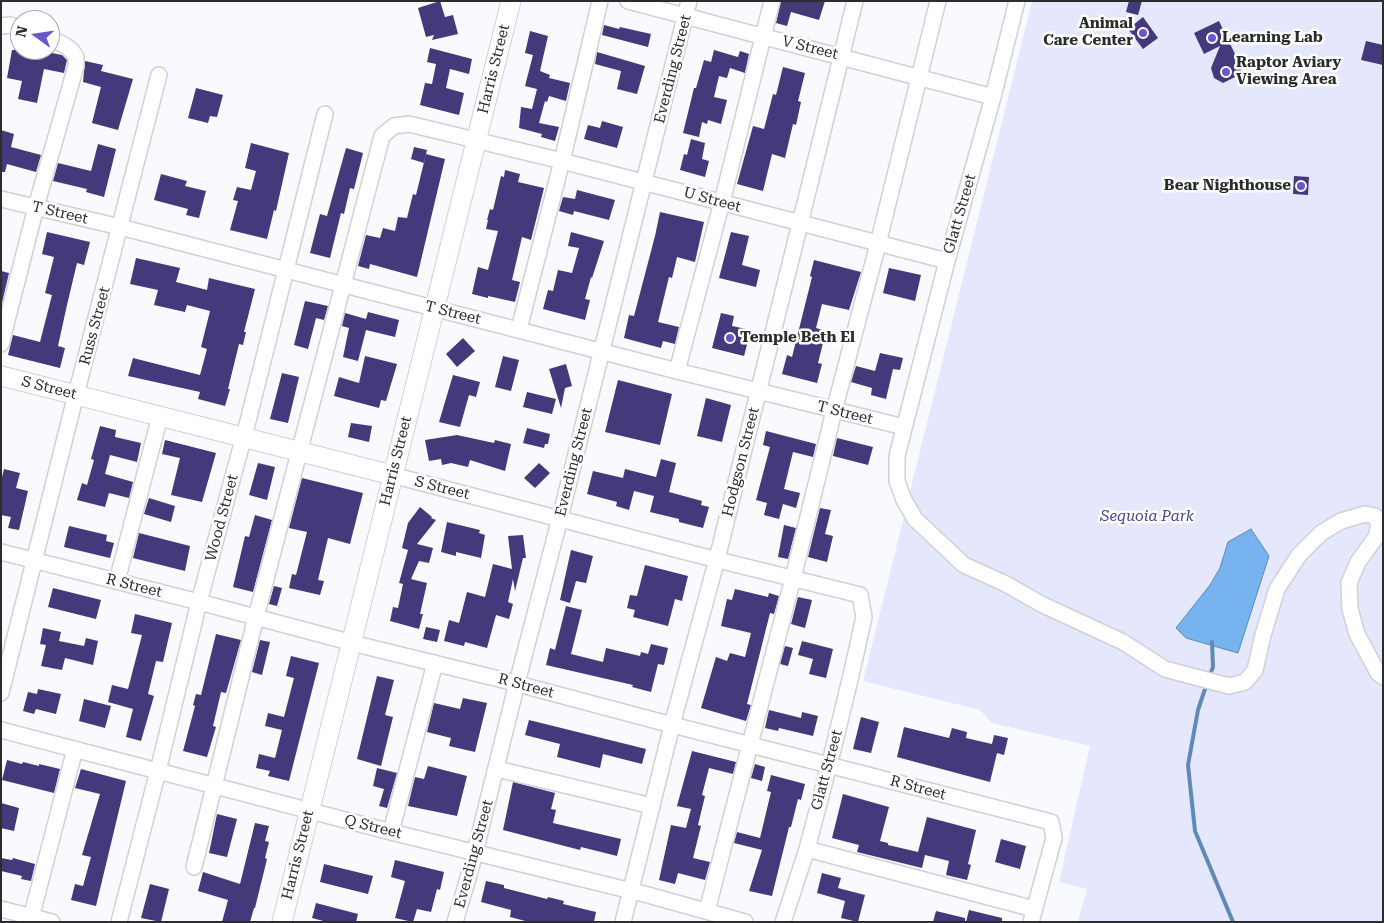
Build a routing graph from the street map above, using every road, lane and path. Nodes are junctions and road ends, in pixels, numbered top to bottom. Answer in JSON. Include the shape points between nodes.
{"nodes":[{"id":1,"x":510,"y":1,"type":"edge"},
{"id":2,"x":600,"y":1,"type":"edge"},
{"id":3,"x":628,"y":1,"type":"edge"},
{"id":4,"x":689,"y":1,"type":"edge"},
{"id":5,"x":772,"y":1,"type":"edge"},
{"id":6,"x":855,"y":1,"type":"edge"},
{"id":7,"x":938,"y":1,"type":"edge"},
{"id":8,"x":1017,"y":1,"type":"edge"},
{"id":9,"x":685,"y":16,"type":"junction"},
{"id":10,"x":764,"y":36,"type":"junction"},
{"id":11,"x":60,"y":43,"type":"edge"},
{"id":12,"x":841,"y":56,"type":"junction"},
{"id":13,"x":159,"y":75,"type":"dead end"},
{"id":14,"x":919,"y":77,"type":"junction"},
{"id":15,"x":993,"y":96,"type":"junction"},
{"id":16,"x":326,"y":114,"type":"dead end"},
{"id":17,"x":476,"y":141,"type":"junction"},
{"id":18,"x":562,"y":161,"type":"junction"},
{"id":19,"x":644,"y":182,"type":"junction"},
{"id":20,"x":1,"y":198,"type":"edge"},
{"id":21,"x":722,"y":202,"type":"junction"},
{"id":22,"x":36,"y":207,"type":"junction"},
{"id":23,"x":801,"y":223,"type":"junction"},
{"id":24,"x":120,"y":227,"type":"junction"},
{"id":25,"x":878,"y":244,"type":"junction"},
{"id":26,"x":947,"y":261,"type":"junction"},
{"id":27,"x":286,"y":270,"type":"junction"},
{"id":28,"x":342,"y":284,"type":"junction"},
{"id":29,"x":434,"y":308,"type":"junction"},
{"id":30,"x":519,"y":329,"type":"junction"},
{"id":31,"x":1,"y":344,"type":"edge"},
{"id":32,"x":602,"y":352,"type":"junction"},
{"id":33,"x":677,"y":371,"type":"junction"},
{"id":34,"x":1,"y":376,"type":"edge"},
{"id":35,"x":758,"y":391,"type":"junction"},
{"id":36,"x":76,"y":395,"type":"junction"},
{"id":37,"x":834,"y":411,"type":"junction"},
{"id":38,"x":160,"y":416,"type":"junction"},
{"id":39,"x":904,"y":427,"type":"junction"},
{"id":40,"x":243,"y":437,"type":"junction"},
{"id":41,"x":300,"y":451,"type":"junction"},
{"id":42,"x":392,"y":475,"type":"junction"},
{"id":43,"x":560,"y":518,"type":"junction"},
{"id":44,"x":1,"y":552,"type":"edge"},
{"id":45,"x":717,"y":559,"type":"junction"},
{"id":46,"x":35,"y":561,"type":"junction"},
{"id":47,"x":793,"y":578,"type":"junction"},
{"id":48,"x":117,"y":581,"type":"junction"},
{"id":49,"x":200,"y":602,"type":"junction"},
{"id":50,"x":256,"y":617,"type":"junction"},
{"id":51,"x":864,"y":617,"type":"joint"},
{"id":52,"x":351,"y":642,"type":"junction"},
{"id":53,"x":435,"y":663,"type":"junction"},
{"id":54,"x":1383,"y":677,"type":"edge"},
{"id":55,"x":517,"y":683,"type":"junction"},
{"id":56,"x":1,"y":692,"type":"edge"},
{"id":57,"x":672,"y":725,"type":"junction"},
{"id":58,"x":1,"y":730,"type":"edge"},
{"id":59,"x":751,"y":744,"type":"junction"},
{"id":60,"x":75,"y":749,"type":"junction"},
{"id":61,"x":829,"y":764,"type":"junction"},
{"id":62,"x":496,"y":770,"type":"junction"},
{"id":63,"x":158,"y":771,"type":"junction"},
{"id":64,"x":213,"y":784,"type":"junction"},
{"id":65,"x":652,"y":806,"type":"junction"},
{"id":66,"x":309,"y":811,"type":"junction"},
{"id":67,"x":391,"y":832,"type":"junction"},
{"id":68,"x":807,"y":849,"type":"junction"},
{"id":69,"x":475,"y":852,"type":"junction"},
{"id":70,"x":194,"y":867,"type":"dead end"},
{"id":71,"x":631,"y":891,"type":"junction"},
{"id":72,"x":1,"y":909,"type":"edge"},
{"id":73,"x":707,"y":911,"type":"junction"},
{"id":74,"x":1032,"y":915,"type":"edge"},
{"id":75,"x":31,"y":919,"type":"edge"},
{"id":76,"x":52,"y":922,"type":"edge"},
{"id":77,"x":119,"y":922,"type":"edge"},
{"id":78,"x":282,"y":922,"type":"edge"},
{"id":79,"x":455,"y":922,"type":"edge"},
{"id":80,"x":623,"y":922,"type":"edge"},
{"id":81,"x":745,"y":922,"type":"edge"},
{"id":82,"x":782,"y":922,"type":"edge"}],
"edges":[{"from":1,"to":17,"type":"main road","name":"Harris Street"},
{"from":2,"to":18,"type":"street"},
{"from":3,"to":9,"type":"street","name":"V Street"},
{"from":4,"to":9,"type":"street","name":"Everding Street"},
{"from":5,"to":10,"type":"street"},
{"from":6,"to":12,"type":"street","name":"Hodgson Street"},
{"from":7,"to":14,"type":"street"},
{"from":8,"to":15,"type":"street","name":"Glatt Street"},
{"from":9,"to":10,"type":"street","name":"V Street"},
{"from":9,"to":19,"type":"street","name":"Everding Street"},
{"from":10,"to":12,"type":"street","name":"V Street"},
{"from":10,"to":21,"type":"street"},
{"from":11,"to":22,"type":"street","via":[[72,51],[76,66]]},
{"from":12,"to":14,"type":"street","name":"V Street"},
{"from":12,"to":23,"type":"street","name":"Hodgson Street"},
{"from":13,"to":24,"type":"street","name":"Russ Street"},
{"from":14,"to":15,"type":"street","name":"V Street"},
{"from":14,"to":25,"type":"street"},
{"from":15,"to":26,"type":"street","name":"Glatt Street"},
{"from":16,"to":27,"type":"street","name":"Wood Street"},
{"from":17,"to":18,"type":"street","name":"U Street"},
{"from":17,"to":28,"type":"street","name":"U Street","via":[[409,124],[394,126],[382,136]]},
{"from":17,"to":29,"type":"main road","name":"Harris Street"},
{"from":18,"to":19,"type":"street","name":"U Street"},
{"from":18,"to":30,"type":"street"},
{"from":19,"to":21,"type":"street","name":"U Street"},
{"from":19,"to":32,"type":"street","name":"Everding Street"},
{"from":20,"to":22,"type":"street","name":"T Street"},
{"from":21,"to":23,"type":"street","name":"U Street"},
{"from":21,"to":33,"type":"street"},
{"from":22,"to":24,"type":"street","name":"T Street"},
{"from":22,"to":31,"type":"street"},
{"from":23,"to":25,"type":"street","name":"U Street"},
{"from":23,"to":35,"type":"street","name":"Hodgson Street"},
{"from":24,"to":27,"type":"street","name":"T Street"},
{"from":24,"to":36,"type":"street","name":"Russ Street"},
{"from":25,"to":26,"type":"street","name":"U Street"},
{"from":25,"to":37,"type":"street"},
{"from":26,"to":39,"type":"street","name":"Glatt Street"},
{"from":27,"to":28,"type":"street","name":"T Street"},
{"from":27,"to":40,"type":"street","name":"Wood Street"},
{"from":28,"to":29,"type":"street","name":"T Street"},
{"from":28,"to":41,"type":"street","name":"U Street"},
{"from":29,"to":30,"type":"street","name":"T Street"},
{"from":29,"to":42,"type":"main road","name":"Harris Street"},
{"from":30,"to":32,"type":"street","name":"T Street"},
{"from":32,"to":33,"type":"street","name":"T Street"},
{"from":32,"to":43,"type":"street","name":"Everding Street"},
{"from":33,"to":35,"type":"street","name":"T Street"},
{"from":34,"to":36,"type":"main road","name":"S Street"},
{"from":35,"to":37,"type":"street","name":"T Street"},
{"from":35,"to":45,"type":"street","name":"Hodgson Street"},
{"from":36,"to":38,"type":"main road","name":"S Street"},
{"from":36,"to":46,"type":"street","name":"Russ Street"},
{"from":37,"to":39,"type":"street","name":"T Street"},
{"from":37,"to":47,"type":"street"},
{"from":38,"to":40,"type":"main road","name":"S Street"},
{"from":38,"to":48,"type":"street"},
{"from":39,"to":54,"type":"street","name":"Glatt Street","via":[[897,456],[897,481],[904,500],[915,519],[964,565],[1123,642],[1165,669],[1229,686],[1245,682],[1255,670],[1277,589],[1299,555],[1321,533],[1341,521],[1365,514],[1374,516],[1379,524],[1376,537],[1358,562],[1349,583],[1349,592],[1357,634]]},
{"from":40,"to":41,"type":"main road","name":"S Street"},
{"from":40,"to":49,"type":"street","name":"Wood Street"},
{"from":41,"to":42,"type":"main road","name":"S Street"},
{"from":41,"to":50,"type":"street","name":"U Street"},
{"from":42,"to":43,"type":"street","name":"S Street"},
{"from":42,"to":52,"type":"main road","name":"Harris Street"},
{"from":43,"to":45,"type":"street","name":"S Street"},
{"from":43,"to":55,"type":"street","name":"Everding Street"},
{"from":44,"to":46,"type":"street","name":"R Street"},
{"from":45,"to":47,"type":"street","name":"S Street"},
{"from":45,"to":57,"type":"street","name":"Hodgson Street"},
{"from":46,"to":48,"type":"street","name":"R Street"},
{"from":46,"to":56,"type":"street","name":"Russ Street"},
{"from":47,"to":51,"type":"street","name":"S Street","via":[[860,595]]},
{"from":47,"to":59,"type":"street"},
{"from":48,"to":49,"type":"street","name":"R Street"},
{"from":49,"to":50,"type":"street","name":"R Street"},
{"from":49,"to":63,"type":"street","name":"Wood Street"},
{"from":50,"to":52,"type":"street","name":"R Street"},
{"from":50,"to":64,"type":"street","name":"U Street"},
{"from":51,"to":61,"type":"street","name":"Glatt Street"},
{"from":52,"to":53,"type":"street","name":"R Street"},
{"from":52,"to":66,"type":"main road","name":"Harris Street"},
{"from":53,"to":55,"type":"street","name":"R Street"},
{"from":53,"to":67,"type":"street"},
{"from":55,"to":57,"type":"street","name":"R Street"},
{"from":55,"to":62,"type":"street","name":"Everding Street"},
{"from":57,"to":59,"type":"street","name":"R Street"},
{"from":57,"to":65,"type":"street","name":"Hodgson Street"},
{"from":58,"to":60,"type":"street","name":"Q Street"},
{"from":59,"to":61,"type":"street","name":"R Street"},
{"from":59,"to":73,"type":"street"},
{"from":60,"to":63,"type":"street","name":"Q Street"},
{"from":60,"to":75,"type":"street"},
{"from":61,"to":68,"type":"street","name":"Glatt Street"},
{"from":61,"to":74,"type":"street","name":"R Street","via":[[1051,822],[1054,838]]},
{"from":62,"to":65,"type":"street"},
{"from":62,"to":69,"type":"street","name":"Everding Street"},
{"from":63,"to":64,"type":"street","name":"Q Street"},
{"from":63,"to":77,"type":"street","name":"Wood Street"},
{"from":64,"to":66,"type":"street","name":"Q Street"},
{"from":64,"to":70,"type":"street","name":"U Street"},
{"from":65,"to":71,"type":"street","name":"Hodgson Street"},
{"from":66,"to":67,"type":"street","name":"Q Street"},
{"from":66,"to":78,"type":"main road","name":"Harris Street"},
{"from":67,"to":69,"type":"street","name":"Q Street"},
{"from":68,"to":74,"type":"street"},
{"from":68,"to":82,"type":"street","name":"Glatt Street"},
{"from":69,"to":71,"type":"street","name":"Q Street"},
{"from":69,"to":79,"type":"street","name":"Everding Street"},
{"from":71,"to":73,"type":"street","name":"Q Street"},
{"from":71,"to":80,"type":"street","name":"Hodgson Street"},
{"from":72,"to":75,"type":"street"},
{"from":73,"to":81,"type":"street","name":"Q Street"},
{"from":75,"to":76,"type":"street"}]}
